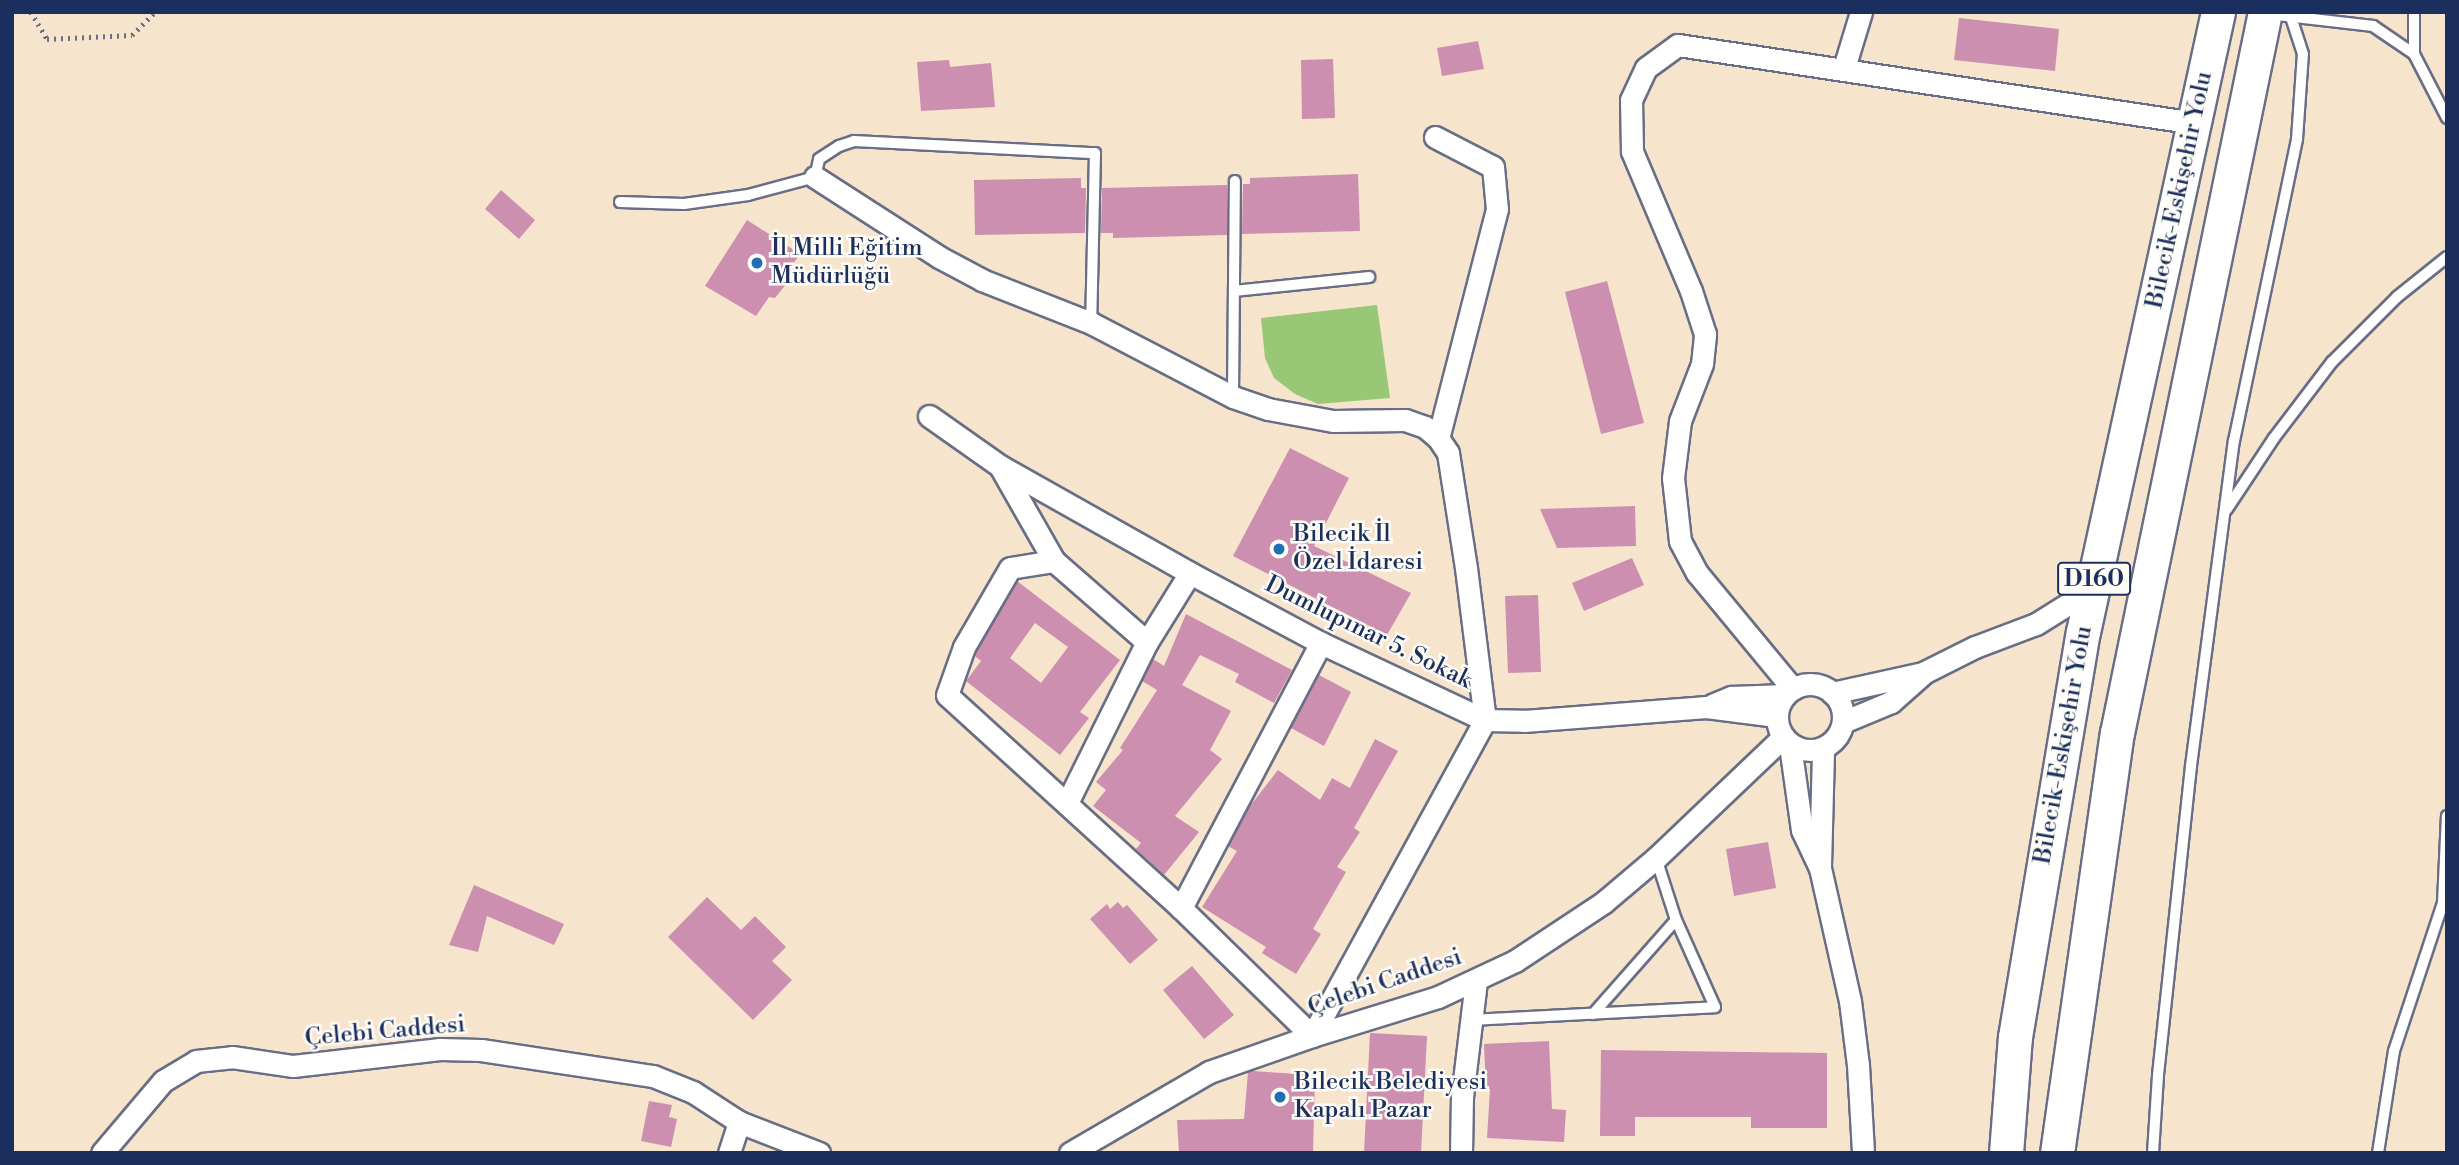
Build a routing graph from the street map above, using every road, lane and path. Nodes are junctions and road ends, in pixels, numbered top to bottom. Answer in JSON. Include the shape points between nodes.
{"nodes":[{"id":1,"x":31,"y":12,"type":"edge"},
{"id":2,"x":155,"y":12,"type":"edge"},
{"id":3,"x":1861,"y":12,"type":"edge"},
{"id":4,"x":2218,"y":12,"type":"edge"},
{"id":5,"x":2414,"y":12,"type":"edge"},
{"id":6,"x":2271,"y":14,"type":"edge"},
{"id":7,"x":2414,"y":54,"type":"junction"},
{"id":8,"x":1844,"y":68,"type":"junction"},
{"id":9,"x":2447,"y":118,"type":"edge"},
{"id":10,"x":2195,"y":123,"type":"junction"},
{"id":11,"x":1435,"y":137,"type":"dead end"},
{"id":12,"x":815,"y":177,"type":"junction"},
{"id":13,"x":1235,"y":181,"type":"dead end"},
{"id":14,"x":620,"y":202,"type":"dead end"},
{"id":15,"x":2447,"y":257,"type":"edge"},
{"id":16,"x":1369,"y":277,"type":"dead end"},
{"id":17,"x":1234,"y":291,"type":"junction"},
{"id":18,"x":1091,"y":323,"type":"junction"},
{"id":19,"x":1233,"y":397,"type":"junction"},
{"id":20,"x":929,"y":416,"type":"dead end"},
{"id":21,"x":1438,"y":438,"type":"junction"},
{"id":22,"x":1000,"y":466,"type":"junction"},
{"id":23,"x":2225,"y":511,"type":"junction"},
{"id":24,"x":1054,"y":561,"type":"junction"},
{"id":25,"x":1190,"y":573,"type":"junction"},
{"id":26,"x":2092,"y":589,"type":"junction"},
{"id":27,"x":1147,"y":642,"type":"junction"},
{"id":28,"x":1321,"y":643,"type":"junction"},
{"id":29,"x":1925,"y":672,"type":"junction"},
{"id":30,"x":1789,"y":692,"type":"junction"},
{"id":31,"x":1832,"y":692,"type":"junction"},
{"id":32,"x":1706,"y":707,"type":"junction"},
{"id":33,"x":1776,"y":716,"type":"junction"},
{"id":34,"x":1485,"y":720,"type":"junction"},
{"id":35,"x":1843,"y":722,"type":"junction"},
{"id":36,"x":1786,"y":741,"type":"junction"},
{"id":37,"x":1823,"y":748,"type":"junction"},
{"id":38,"x":1067,"y":803,"type":"junction"},
{"id":39,"x":2447,"y":816,"type":"edge"},
{"id":40,"x":1656,"y":858,"type":"junction"},
{"id":41,"x":1820,"y":868,"type":"junction"},
{"id":42,"x":1181,"y":908,"type":"junction"},
{"id":43,"x":1676,"y":920,"type":"junction"},
{"id":44,"x":1476,"y":981,"type":"junction"},
{"id":45,"x":1593,"y":1014,"type":"junction"},
{"id":46,"x":1471,"y":1020,"type":"junction"},
{"id":47,"x":1312,"y":1036,"type":"junction"},
{"id":48,"x":739,"y":1122,"type":"junction"},
{"id":49,"x":102,"y":1153,"type":"edge"},
{"id":50,"x":729,"y":1153,"type":"edge"},
{"id":51,"x":819,"y":1153,"type":"edge"},
{"id":52,"x":1070,"y":1153,"type":"edge"},
{"id":53,"x":1461,"y":1153,"type":"edge"},
{"id":54,"x":1863,"y":1153,"type":"edge"},
{"id":55,"x":2006,"y":1153,"type":"edge"},
{"id":56,"x":2057,"y":1153,"type":"edge"},
{"id":57,"x":2153,"y":1153,"type":"edge"},
{"id":58,"x":2378,"y":1153,"type":"edge"}],
"edges":[{"from":1,"to":2,"type":"path","via":[[47,39],[132,35]]},
{"from":3,"to":8,"type":"street"},
{"from":4,"to":10,"type":"main road","name":"Bilecik-Eskişehir Yolu","number":"D160"},
{"from":5,"to":7,"type":"lane"},
{"from":6,"to":7,"type":"lane","via":[[2373,26]]},
{"from":6,"to":23,"type":"lane","via":[[2303,54],[2297,139],[2234,441]]},
{"from":6,"to":56,"type":"main road","name":"Bilecik-Eskişehir Yolu","number":"D160","via":[[2117,733]]},
{"from":7,"to":9,"type":"lane"},
{"from":8,"to":10,"type":"street"},
{"from":8,"to":30,"type":"street","via":[[1678,45],[1646,68],[1632,100],[1632,151],[1692,291],[1705,334],[1702,364],[1680,421],[1673,478],[1681,541],[1697,573]]},
{"from":10,"to":26,"type":"main road","name":"Bilecik-Eskişehir Yolu","number":"D160"},
{"from":11,"to":21,"type":"street","via":[[1493,167],[1497,209]]},
{"from":12,"to":14,"type":"lane","via":[[716,201]]},
{"from":12,"to":18,"type":"street","via":[[971,274]]},
{"from":12,"to":18,"type":"lane","via":[[819,159],[854,141],[1095,153]]},
{"from":13,"to":17,"type":"lane"},
{"from":15,"to":23,"type":"lane","via":[[2332,362]]},
{"from":16,"to":17,"type":"lane"},
{"from":17,"to":19,"type":"lane"},
{"from":18,"to":19,"type":"street"},
{"from":19,"to":21,"type":"street","via":[[1268,409],[1333,421],[1405,421],[1425,427]]},
{"from":20,"to":22,"type":"street","name":"Dumlupınar 5. Sokak"},
{"from":21,"to":34,"type":"street","via":[[1448,453]]},
{"from":22,"to":24,"type":"street"},
{"from":22,"to":25,"type":"street","name":"Dumlupınar 5. Sokak"},
{"from":23,"to":57,"type":"lane","via":[[2191,766]]},
{"from":24,"to":27,"type":"street"},
{"from":24,"to":38,"type":"street","via":[[1010,568],[964,647],[947,695]]},
{"from":25,"to":27,"type":"street"},
{"from":25,"to":28,"type":"street","name":"Dumlupınar 5. Sokak"},
{"from":26,"to":29,"type":"street","via":[[2036,624]]},
{"from":26,"to":55,"type":"main road","name":"Bilecik-Eskişehir Yolu","number":"D160","via":[[2015,1038]]},
{"from":27,"to":38,"type":"street"},
{"from":28,"to":34,"type":"street","name":"Dumlupınar 5. Sokak"},
{"from":28,"to":42,"type":"street"},
{"from":29,"to":31,"type":"street"},
{"from":29,"to":35,"type":"street","via":[[1891,702]]},
{"from":30,"to":31,"type":"street","via":[[1813,684]]},
{"from":30,"to":32,"type":"street","name":"Dumlupınar 5. Sokak","via":[[1731,697]]},
{"from":30,"to":33,"type":"street"},
{"from":31,"to":35,"type":"street","via":[[1843,711]]},
{"from":32,"to":33,"type":"street","name":"Dumlupınar 5. Sokak"},
{"from":32,"to":34,"type":"street","name":"Dumlupınar 5. Sokak"},
{"from":33,"to":36,"type":"street"},
{"from":34,"to":47,"type":"street"},
{"from":35,"to":37,"type":"street","via":[[1833,741]]},
{"from":36,"to":37,"type":"street","via":[[1812,751]]},
{"from":36,"to":40,"type":"street","name":"Çelebi Caddesi"},
{"from":36,"to":41,"type":"street","via":[[1802,830]]},
{"from":37,"to":41,"type":"street"},
{"from":38,"to":42,"type":"street"},
{"from":39,"to":58,"type":"lane","via":[[2443,903],[2394,1051]]},
{"from":40,"to":43,"type":"lane"},
{"from":40,"to":44,"type":"street","name":"Çelebi Caddesi","via":[[1562,932]]},
{"from":41,"to":54,"type":"street","via":[[1850,1001]]},
{"from":42,"to":47,"type":"street"},
{"from":43,"to":45,"type":"lane"},
{"from":43,"to":45,"type":"lane","via":[[1715,1007]]},
{"from":44,"to":46,"type":"street"},
{"from":44,"to":47,"type":"street","name":"Çelebi Caddesi"},
{"from":45,"to":46,"type":"lane"},
{"from":46,"to":53,"type":"street"},
{"from":47,"to":52,"type":"street","name":"Çelebi Caddesi","via":[[1209,1072]]},
{"from":48,"to":49,"type":"street","name":"Çelebi Caddesi","via":[[693,1092],[653,1076],[481,1050],[440,1049],[293,1066],[213,1058],[188,1065],[163,1081]]},
{"from":48,"to":50,"type":"street"},
{"from":48,"to":51,"type":"street","name":"Çelebi Caddesi"}]}
